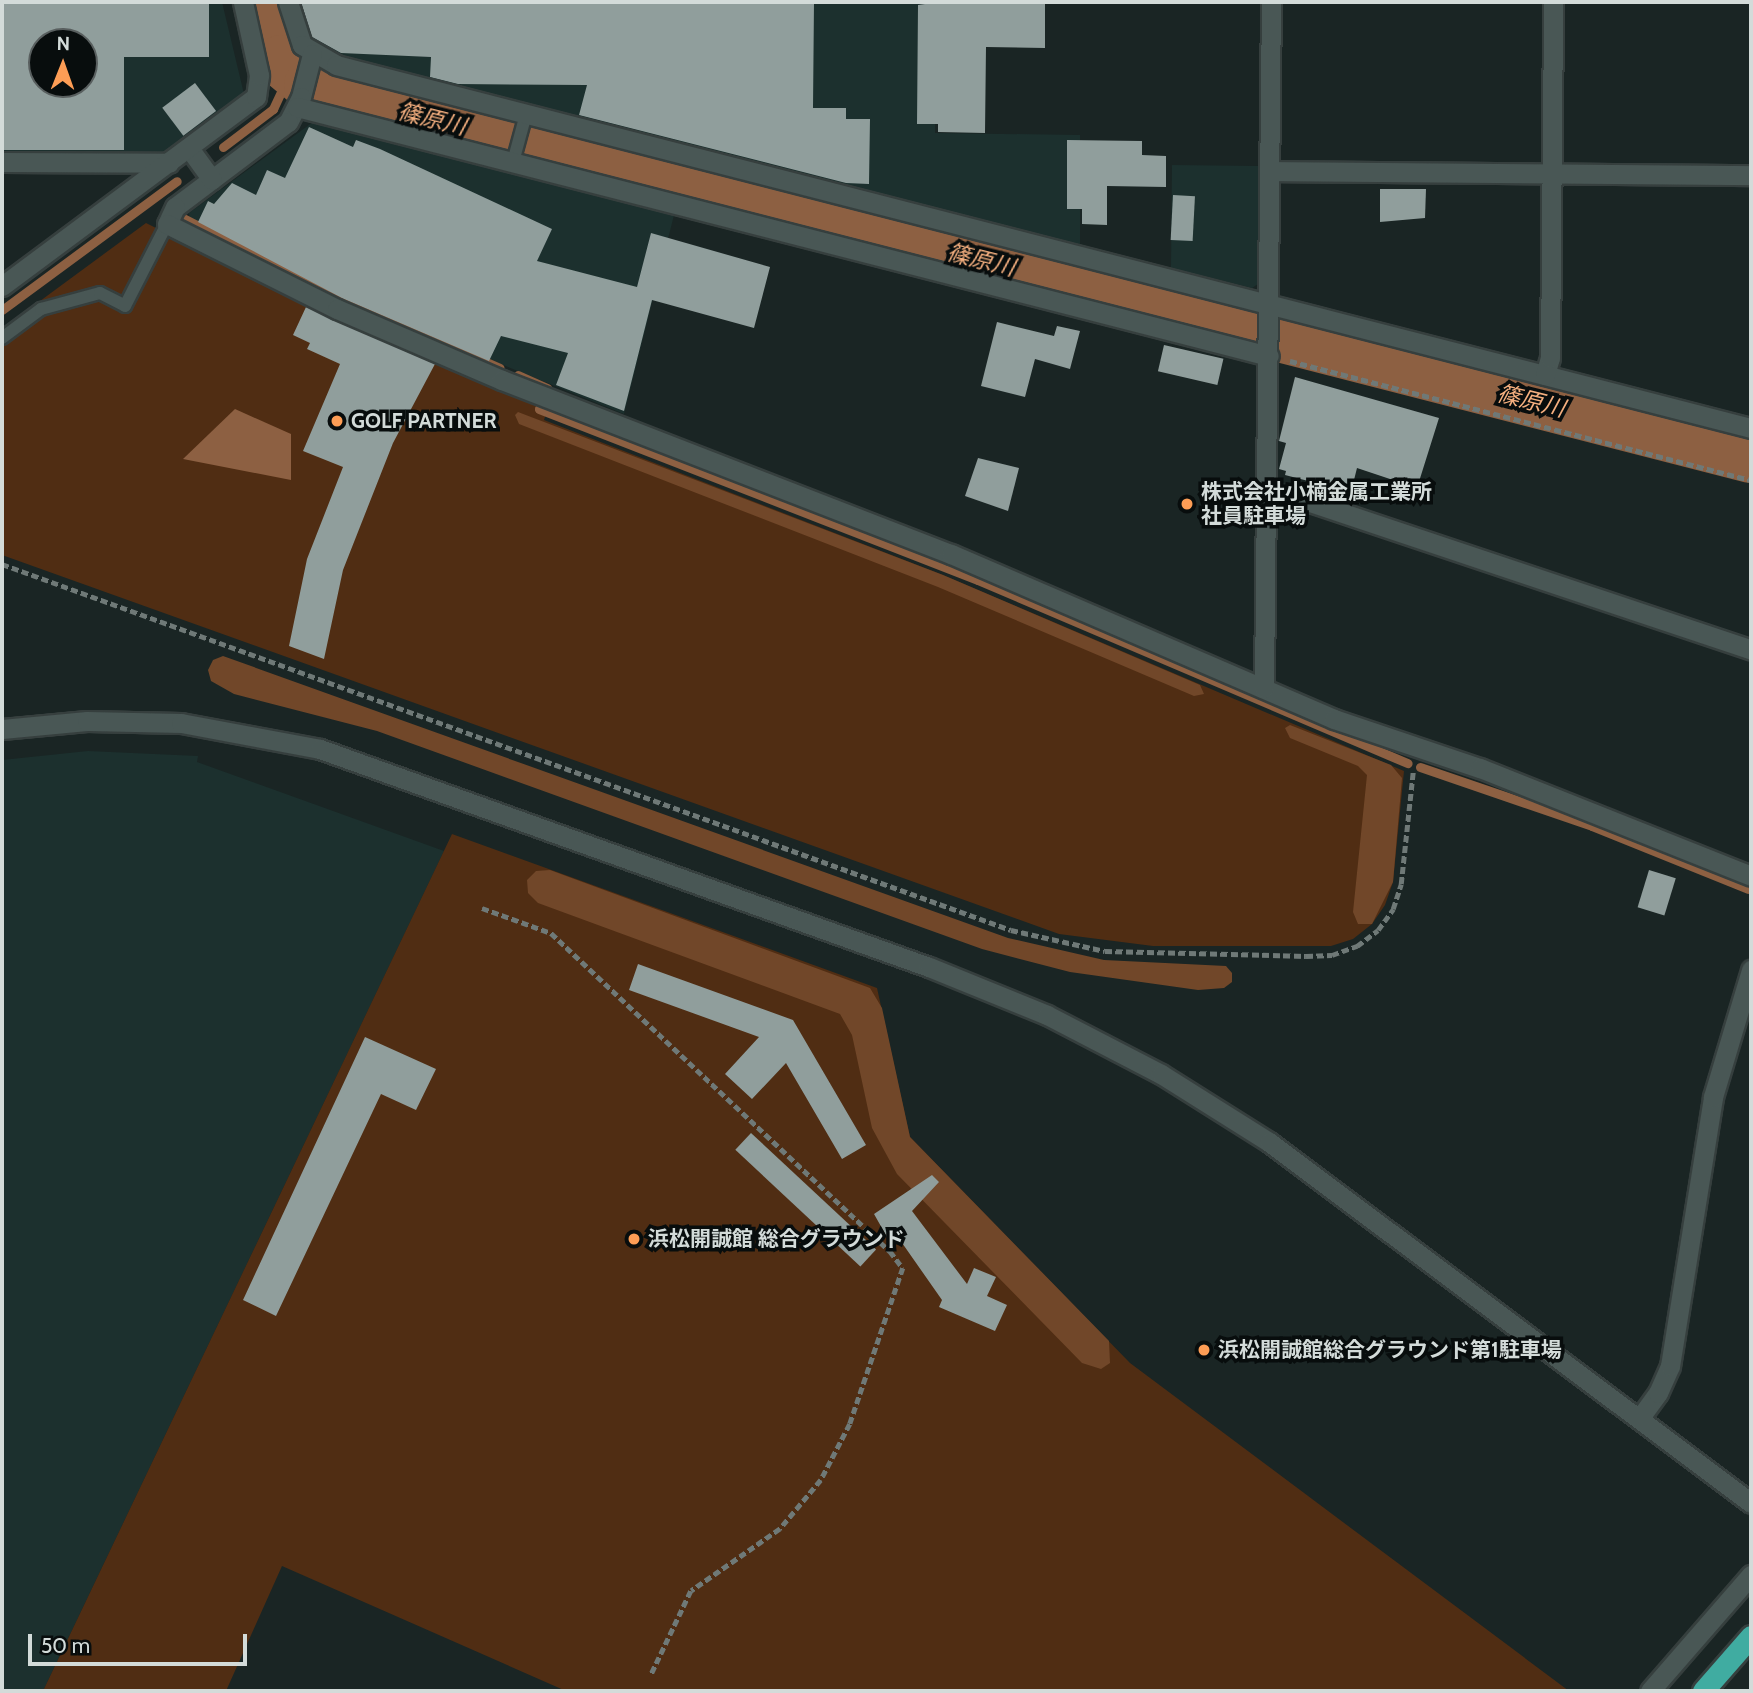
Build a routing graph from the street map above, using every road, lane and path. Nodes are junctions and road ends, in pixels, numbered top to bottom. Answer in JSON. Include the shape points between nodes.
{"nodes":[{"id":1,"x":243,"y":2,"type":"edge"},
{"id":2,"x":288,"y":2,"type":"edge"},
{"id":3,"x":1271,"y":2,"type":"edge"},
{"id":4,"x":1553,"y":2,"type":"edge"},
{"id":5,"x":310,"y":63,"type":"junction"},
{"id":6,"x":299,"y":102,"type":"junction"},
{"id":7,"x":524,"y":120,"type":"junction"},
{"id":8,"x":189,"y":148,"type":"junction"},
{"id":9,"x":514,"y":159,"type":"junction"},
{"id":10,"x":2,"y":162,"type":"edge"},
{"id":11,"x":169,"y":163,"type":"junction"},
{"id":12,"x":1270,"y":171,"type":"junction"},
{"id":13,"x":1551,"y":174,"type":"junction"},
{"id":14,"x":1751,"y":175,"type":"edge"},
{"id":15,"x":212,"y":180,"type":"junction"},
{"id":16,"x":167,"y":224,"type":"junction"},
{"id":17,"x":2,"y":286,"type":"edge"},
{"id":18,"x":1269,"y":311,"type":"junction"},
{"id":19,"x":2,"y":338,"type":"edge"},
{"id":20,"x":1269,"y":353,"type":"junction"},
{"id":21,"x":1545,"y":375,"type":"junction"},
{"id":22,"x":1751,"y":428,"type":"edge"},
{"id":23,"x":1751,"y":480,"type":"edge"},
{"id":24,"x":1267,"y":494,"type":"junction"},
{"id":25,"x":2,"y":565,"type":"edge"},
{"id":26,"x":1751,"y":650,"type":"edge"},
{"id":27,"x":1264,"y":688,"type":"junction"},
{"id":28,"x":2,"y":729,"type":"edge"},
{"id":29,"x":1419,"y":748,"type":"junction"},
{"id":30,"x":1751,"y":876,"type":"edge"},
{"id":31,"x":482,"y":908,"type":"dead end"},
{"id":32,"x":1751,"y":971,"type":"edge"},
{"id":33,"x":1639,"y":1419,"type":"junction"},
{"id":34,"x":1751,"y":1503,"type":"edge"},
{"id":35,"x":1751,"y":1575,"type":"edge"},
{"id":36,"x":1751,"y":1636,"type":"edge"},
{"id":37,"x":651,"y":1675,"type":"dead end"},
{"id":38,"x":1650,"y":1691,"type":"edge"},
{"id":39,"x":1703,"y":1691,"type":"edge"}],
"edges":[{"from":1,"to":8,"type":"street","via":[[261,86],[248,105]]},
{"from":2,"to":5,"type":"street"},
{"from":3,"to":12,"type":"street"},
{"from":4,"to":13,"type":"street"},
{"from":5,"to":6,"type":"street"},
{"from":5,"to":7,"type":"street","via":[[336,65]]},
{"from":6,"to":9,"type":"street"},
{"from":6,"to":15,"type":"street","via":[[278,132]]},
{"from":7,"to":9,"type":"lane"},
{"from":7,"to":18,"type":"street"},
{"from":8,"to":11,"type":"street"},
{"from":8,"to":15,"type":"street"},
{"from":9,"to":20,"type":"street"},
{"from":10,"to":11,"type":"street"},
{"from":11,"to":17,"type":"street"},
{"from":12,"to":13,"type":"street"},
{"from":12,"to":18,"type":"street"},
{"from":13,"to":14,"type":"street"},
{"from":13,"to":21,"type":"street","via":[[1550,358]]},
{"from":15,"to":16,"type":"street","via":[[175,207]]},
{"from":16,"to":19,"type":"lane","via":[[125,306],[100,293],[41,309]]},
{"from":16,"to":27,"type":"street","via":[[447,358],[951,554]]},
{"from":18,"to":20,"type":"street"},
{"from":18,"to":21,"type":"street"},
{"from":20,"to":23,"type":"path"},
{"from":20,"to":24,"type":"street"},
{"from":21,"to":22,"type":"street"},
{"from":24,"to":26,"type":"street","via":[[1289,495]]},
{"from":24,"to":27,"type":"street"},
{"from":25,"to":29,"type":"path","via":[[1011,930],[1105,951],[1306,956],[1332,955],[1357,946],[1378,930],[1393,909],[1401,884]]},
{"from":27,"to":29,"type":"street"},
{"from":28,"to":33,"type":"street","via":[[87,721],[181,723],[320,749],[998,994],[1124,1053],[1260,1136]]},
{"from":29,"to":30,"type":"street","via":[[1508,778]]},
{"from":31,"to":37,"type":"path","via":[[551,933],[890,1251],[902,1269],[850,1424],[821,1480],[755,1550],[691,1591]]},
{"from":32,"to":33,"type":"street","via":[[1713,1097],[1670,1366]]},
{"from":33,"to":34,"type":"street"},
{"from":35,"to":38,"type":"street"},
{"from":36,"to":39,"type":"highway"}]}
